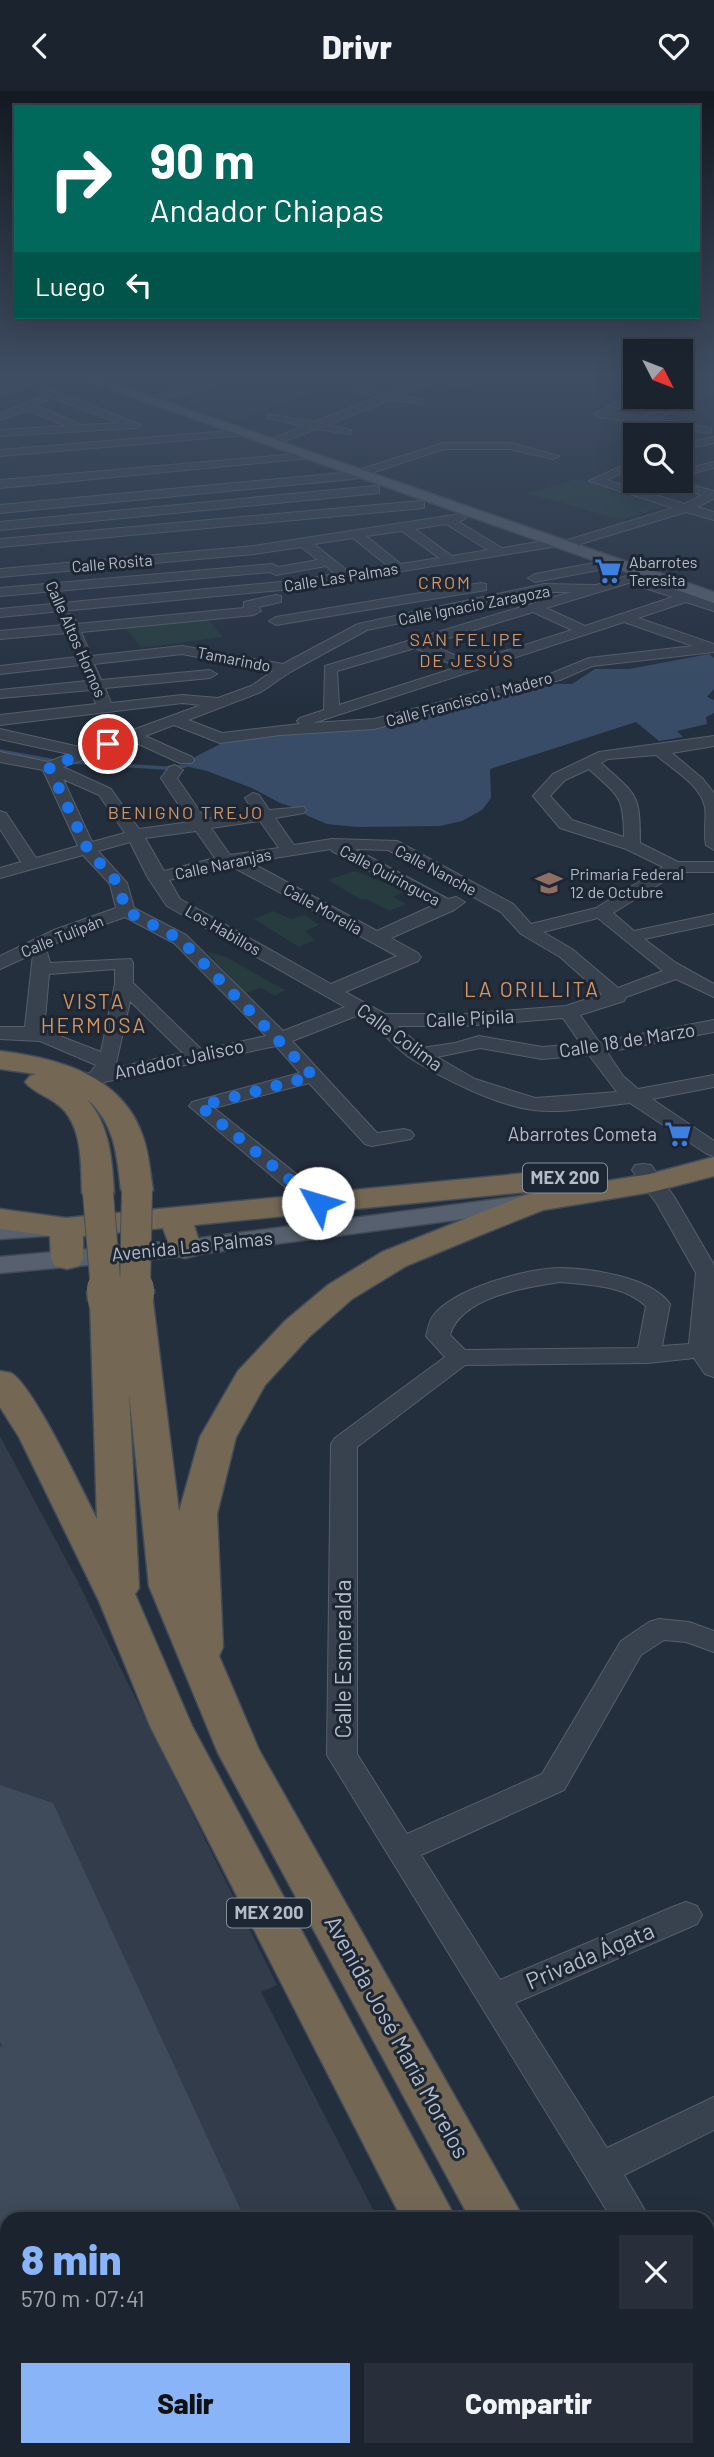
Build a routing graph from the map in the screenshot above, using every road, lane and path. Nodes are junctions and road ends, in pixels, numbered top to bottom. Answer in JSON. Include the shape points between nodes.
{"nodes":[{"id":1,"x":65,"y":487,"type":"edge"},
{"id":2,"x":97,"y":487,"type":"edge"},
{"id":3,"x":233,"y":487,"type":"edge"},
{"id":4,"x":273,"y":487,"type":"edge"},
{"id":5,"x":372,"y":487,"type":"edge"},
{"id":6,"x":396,"y":487,"type":"edge"},
{"id":7,"x":617,"y":487,"type":"edge"},
{"id":8,"x":375,"y":490,"type":"junction"},
{"id":9,"x":693,"y":490,"type":"edge"},
{"id":10,"x":712,"y":495,"type":"edge"},
{"id":11,"x":6,"y":496,"type":"edge"},
{"id":12,"x":141,"y":496,"type":"junction"},
{"id":13,"x":283,"y":499,"type":"junction"},
{"id":14,"x":420,"y":505,"type":"junction"},
{"id":15,"x":686,"y":508,"type":"junction"},
{"id":16,"x":0,"y":509,"type":"edge"},
{"id":17,"x":436,"y":510,"type":"junction"},
{"id":18,"x":152,"y":511,"type":"junction"},
{"id":19,"x":296,"y":515,"type":"junction"},
{"id":20,"x":477,"y":515,"type":"junction"},
{"id":21,"x":714,"y":516,"type":"edge"},
{"id":22,"x":454,"y":519,"type":"junction"},
{"id":23,"x":20,"y":524,"type":"junction"},
{"id":24,"x":0,"y":526,"type":"edge"},
{"id":25,"x":163,"y":527,"type":"junction"},
{"id":26,"x":404,"y":527,"type":"junction"},
{"id":27,"x":356,"y":535,"type":"junction"},
{"id":28,"x":29,"y":541,"type":"junction"},
{"id":29,"x":0,"y":543,"type":"edge"},
{"id":30,"x":304,"y":543,"type":"junction"},
{"id":31,"x":173,"y":544,"type":"junction"},
{"id":32,"x":560,"y":544,"type":"junction"},
{"id":33,"x":254,"y":550,"type":"junction"},
{"id":34,"x":439,"y":551,"type":"junction"},
{"id":35,"x":500,"y":552,"type":"junction"},
{"id":36,"x":183,"y":557,"type":"junction"},
{"id":37,"x":387,"y":558,"type":"junction"},
{"id":38,"x":457,"y":559,"type":"junction"},
{"id":39,"x":0,"y":561,"type":"edge"},
{"id":40,"x":328,"y":562,"type":"junction"},
{"id":41,"x":41,"y":563,"type":"junction"},
{"id":42,"x":615,"y":563,"type":"junction"},
{"id":43,"x":274,"y":569,"type":"junction"},
{"id":44,"x":0,"y":573,"type":"edge"},
{"id":45,"x":402,"y":573,"type":"junction"},
{"id":46,"x":646,"y":574,"type":"junction"},
{"id":47,"x":195,"y":575,"type":"junction"},
{"id":48,"x":346,"y":576,"type":"junction"},
{"id":49,"x":310,"y":582,"type":"junction"},
{"id":50,"x":291,"y":585,"type":"junction"},
{"id":51,"x":54,"y":587,"type":"junction"},
{"id":52,"x":594,"y":588,"type":"junction"},
{"id":53,"x":324,"y":590,"type":"junction"},
{"id":54,"x":0,"y":592,"type":"edge"},
{"id":55,"x":208,"y":594,"type":"junction"},
{"id":56,"x":684,"y":598,"type":"junction"},
{"id":57,"x":714,"y":598,"type":"edge"},
{"id":58,"x":65,"y":607,"type":"junction"},
{"id":59,"x":533,"y":607,"type":"junction"},
{"id":60,"x":714,"y":607,"type":"edge"},
{"id":61,"x":344,"y":609,"type":"junction"},
{"id":62,"x":0,"y":613,"type":"edge"},
{"id":63,"x":220,"y":615,"type":"junction"},
{"id":64,"x":623,"y":617,"type":"junction"},
{"id":65,"x":276,"y":621,"type":"dead end"},
{"id":66,"x":363,"y":627,"type":"junction"},
{"id":67,"x":71,"y":628,"type":"junction"},
{"id":68,"x":586,"y":631,"type":"junction"},
{"id":69,"x":0,"y":635,"type":"edge"},
{"id":70,"x":415,"y":643,"type":"junction"},
{"id":71,"x":714,"y":649,"type":"edge"},
{"id":72,"x":176,"y":651,"type":"junction"},
{"id":73,"x":84,"y":656,"type":"junction"},
{"id":74,"x":0,"y":657,"type":"edge"},
{"id":75,"x":307,"y":658,"type":"junction"},
{"id":76,"x":470,"y":667,"type":"junction"},
{"id":77,"x":285,"y":669,"type":"junction"},
{"id":78,"x":330,"y":669,"type":"junction"},
{"id":79,"x":0,"y":670,"type":"edge"},
{"id":80,"x":210,"y":674,"type":"dead end"},
{"id":81,"x":171,"y":676,"type":"junction"},
{"id":82,"x":95,"y":684,"type":"junction"},
{"id":83,"x":0,"y":694,"type":"edge"},
{"id":84,"x":182,"y":699,"type":"junction"},
{"id":85,"x":220,"y":701,"type":"junction"},
{"id":86,"x":105,"y":707,"type":"junction"},
{"id":87,"x":332,"y":711,"type":"junction"},
{"id":88,"x":0,"y":720,"type":"edge"},
{"id":89,"x":175,"y":720,"type":"junction"},
{"id":90,"x":280,"y":730,"type":"junction"},
{"id":91,"x":0,"y":734,"type":"edge"},
{"id":92,"x":133,"y":736,"type":"junction"},
{"id":93,"x":220,"y":739,"type":"joint"},
{"id":94,"x":714,"y":741,"type":"edge"},
{"id":95,"x":660,"y":750,"type":"junction"},
{"id":96,"x":81,"y":754,"type":"junction"},
{"id":97,"x":0,"y":757,"type":"edge"},
{"id":98,"x":592,"y":763,"type":"junction"},
{"id":99,"x":52,"y":766,"type":"junction"},
{"id":100,"x":253,"y":798,"type":"dead end"},
{"id":101,"x":714,"y":808,"type":"edge"},
{"id":102,"x":298,"y":810,"type":"dead end"},
{"id":103,"x":264,"y":814,"type":"junction"},
{"id":104,"x":0,"y":816,"type":"edge"},
{"id":105,"x":199,"y":824,"type":"junction"},
{"id":106,"x":401,"y":827,"type":"dead end"},
{"id":107,"x":135,"y":835,"type":"junction"},
{"id":108,"x":332,"y":843,"type":"junction"},
{"id":109,"x":391,"y":845,"type":"junction"},
{"id":110,"x":632,"y":845,"type":"junction"},
{"id":111,"x":714,"y":845,"type":"edge"},
{"id":112,"x":88,"y":850,"type":"junction"},
{"id":113,"x":289,"y":850,"type":"junction"},
{"id":114,"x":230,"y":861,"type":"junction"},
{"id":115,"x":32,"y":865,"type":"junction"},
{"id":116,"x":675,"y":867,"type":"junction"},
{"id":117,"x":714,"y":867,"type":"edge"},
{"id":118,"x":0,"y":873,"type":"edge"},
{"id":119,"x":158,"y":877,"type":"junction"},
{"id":120,"x":478,"y":892,"type":"junction"},
{"id":121,"x":448,"y":906,"type":"junction"},
{"id":122,"x":126,"y":911,"type":"junction"},
{"id":123,"x":603,"y":912,"type":"junction"},
{"id":124,"x":714,"y":919,"type":"edge"},
{"id":125,"x":527,"y":930,"type":"junction"},
{"id":126,"x":630,"y":937,"type":"junction"},
{"id":127,"x":376,"y":938,"type":"junction"},
{"id":128,"x":43,"y":942,"type":"junction"},
{"id":129,"x":0,"y":963,"type":"edge"},
{"id":130,"x":39,"y":969,"type":"junction"},
{"id":131,"x":678,"y":972,"type":"junction"},
{"id":132,"x":124,"y":984,"type":"junction"},
{"id":133,"x":709,"y":986,"type":"edge"},
{"id":134,"x":330,"y":991,"type":"junction"},
{"id":135,"x":617,"y":997,"type":"junction"},
{"id":136,"x":360,"y":1008,"type":"junction"},
{"id":137,"x":568,"y":1012,"type":"junction"},
{"id":138,"x":381,"y":1020,"type":"junction"},
{"id":139,"x":0,"y":1021,"type":"edge"},
{"id":140,"x":714,"y":1026,"type":"edge"},
{"id":141,"x":18,"y":1032,"type":"edge"},
{"id":142,"x":279,"y":1039,"type":"junction"},
{"id":143,"x":594,"y":1049,"type":"junction"},
{"id":144,"x":417,"y":1054,"type":"junction"},
{"id":145,"x":196,"y":1055,"type":"junction"},
{"id":146,"x":0,"y":1060,"type":"edge"},
{"id":147,"x":0,"y":1073,"type":"edge"},
{"id":148,"x":95,"y":1074,"type":"junction"},
{"id":149,"x":313,"y":1076,"type":"junction"},
{"id":150,"x":714,"y":1081,"type":"edge"},
{"id":151,"x":634,"y":1096,"type":"junction"},
{"id":152,"x":404,"y":1135,"type":"dead end"},
{"id":153,"x":714,"y":1150,"type":"edge"},
{"id":154,"x":714,"y":1157,"type":"edge"},
{"id":155,"x":714,"y":1167,"type":"edge"},
{"id":156,"x":648,"y":1176,"type":"junction"},
{"id":157,"x":536,"y":1202,"type":"junction"},
{"id":158,"x":318,"y":1203,"type":"junction"},
{"id":159,"x":176,"y":1217,"type":"junction"},
{"id":160,"x":0,"y":1219,"type":"edge"},
{"id":161,"x":0,"y":1231,"type":"edge"},
{"id":162,"x":66,"y":1244,"type":"junction"},
{"id":163,"x":186,"y":1248,"type":"junction"},
{"id":164,"x":0,"y":1265,"type":"edge"},
{"id":165,"x":121,"y":1297,"type":"junction"},
{"id":166,"x":648,"y":1355,"type":"junction"},
{"id":167,"x":459,"y":1358,"type":"junction"},
{"id":168,"x":707,"y":1359,"type":"edge"},
{"id":169,"x":0,"y":1382,"type":"edge"},
{"id":170,"x":119,"y":1601,"type":"junction"},
{"id":171,"x":714,"y":1642,"type":"edge"},
{"id":172,"x":203,"y":1667,"type":"junction"},
{"id":173,"x":401,"y":1850,"type":"junction"},
{"id":174,"x":686,"y":1915,"type":"dead end"},
{"id":175,"x":495,"y":1997,"type":"junction"},
{"id":176,"x":714,"y":2113,"type":"edge"},
{"id":177,"x":601,"y":2169,"type":"junction"},
{"id":178,"x":426,"y":2212,"type":"edge"},
{"id":179,"x":494,"y":2212,"type":"edge"},
{"id":180,"x":628,"y":2212,"type":"edge"}],
"edges":[{"from":1,"to":11,"type":"street"},
{"from":2,"to":11,"type":"street"},
{"from":3,"to":12,"type":"street"},
{"from":4,"to":13,"type":"street"},
{"from":5,"to":8,"type":"street"},
{"from":6,"to":20,"type":"main road"},
{"from":7,"to":15,"type":"street"},
{"from":8,"to":13,"type":"street"},
{"from":8,"to":14,"type":"street"},
{"from":9,"to":10,"type":"street"},
{"from":10,"to":15,"type":"street","name":"Calle Las Palmas"},
{"from":11,"to":12,"type":"street"},
{"from":11,"to":16,"type":"street"},
{"from":11,"to":23,"type":"street","name":"Calle Altos Hornos"},
{"from":12,"to":18,"type":"street"},
{"from":13,"to":18,"type":"street"},
{"from":13,"to":19,"type":"street"},
{"from":14,"to":17,"type":"street"},
{"from":14,"to":19,"type":"street"},
{"from":15,"to":21,"type":"street"},
{"from":15,"to":32,"type":"street","name":"Calle Las Palmas"},
{"from":17,"to":22,"type":"street"},
{"from":17,"to":31,"type":"street","via":[[279,534]]},
{"from":18,"to":23,"type":"street"},
{"from":18,"to":25,"type":"street"},
{"from":19,"to":25,"type":"street"},
{"from":20,"to":22,"type":"street","name":"Calle Rosita"},
{"from":20,"to":32,"type":"main road"},
{"from":22,"to":26,"type":"street","name":"Calle Rosita"},
{"from":22,"to":35,"type":"street"},
{"from":23,"to":24,"type":"street"},
{"from":23,"to":28,"type":"street","name":"Calle Altos Hornos"},
{"from":25,"to":28,"type":"street"},
{"from":25,"to":31,"type":"street"},
{"from":26,"to":27,"type":"street","name":"Calle Rosita"},
{"from":26,"to":34,"type":"street"},
{"from":27,"to":30,"type":"street","name":"Calle Rosita"},
{"from":27,"to":37,"type":"street"},
{"from":28,"to":29,"type":"street"},
{"from":28,"to":41,"type":"street","name":"Calle Altos Hornos"},
{"from":30,"to":33,"type":"street","name":"Calle Rosita"},
{"from":30,"to":40,"type":"street"},
{"from":31,"to":36,"type":"street"},
{"from":31,"to":41,"type":"street"},
{"from":32,"to":35,"type":"street","name":"Calle Las Palmas"},
{"from":32,"to":42,"type":"main road"},
{"from":33,"to":36,"type":"street","name":"Calle Rosita"},
{"from":33,"to":43,"type":"street"},
{"from":34,"to":37,"type":"street"},
{"from":34,"to":38,"type":"street"},
{"from":35,"to":38,"type":"street","name":"Calle Las Palmas"},
{"from":36,"to":41,"type":"street","name":"Calle Rosita"},
{"from":36,"to":47,"type":"street"},
{"from":37,"to":45,"type":"street"},
{"from":38,"to":45,"type":"street","name":"Calle Las Palmas"},
{"from":38,"to":45,"type":"street","via":[[485,573]]},
{"from":39,"to":41,"type":"street"},
{"from":40,"to":43,"type":"street"},
{"from":40,"to":48,"type":"street"},
{"from":41,"to":44,"type":"street","name":"Calle Rosita"},
{"from":41,"to":51,"type":"street","name":"Calle Altos Hornos"},
{"from":42,"to":46,"type":"main road"},
{"from":42,"to":61,"type":"street"},
{"from":43,"to":47,"type":"street"},
{"from":43,"to":50,"type":"street"},
{"from":45,"to":48,"type":"street","name":"Calle Las Palmas"},
{"from":46,"to":52,"type":"street","name":"Calle Ignacio Zaragoza"},
{"from":46,"to":56,"type":"street","via":[[650,585]]},
{"from":46,"to":57,"type":"main road"},
{"from":47,"to":51,"type":"street"},
{"from":47,"to":55,"type":"street"},
{"from":48,"to":49,"type":"street","name":"Calle Las Palmas"},
{"from":49,"to":50,"type":"street","name":"Calle Las Palmas"},
{"from":49,"to":53,"type":"street"},
{"from":50,"to":55,"type":"street","name":"Calle Las Palmas"},
{"from":51,"to":54,"type":"street"},
{"from":51,"to":58,"type":"street","name":"Calle Altos Hornos"},
{"from":52,"to":59,"type":"street","name":"Calle Ignacio Zaragoza"},
{"from":52,"to":66,"type":"street","name":"Calle Ignacio Zaragoza","via":[[544,589]]},
{"from":53,"to":61,"type":"street"},
{"from":53,"to":63,"type":"street","via":[[249,605],[254,611]]},
{"from":55,"to":58,"type":"street","name":"Calle Las Palmas"},
{"from":55,"to":63,"type":"street"},
{"from":56,"to":60,"type":"street"},
{"from":56,"to":64,"type":"street"},
{"from":58,"to":62,"type":"street","name":"Calle Las Palmas"},
{"from":58,"to":67,"type":"street","name":"Calle Altos Hornos"},
{"from":59,"to":68,"type":"street"},
{"from":59,"to":70,"type":"street","name":"Calle Ignacio Zaragoza"},
{"from":61,"to":65,"type":"street"},
{"from":61,"to":66,"type":"street"},
{"from":63,"to":67,"type":"street"},
{"from":64,"to":68,"type":"street"},
{"from":64,"to":71,"type":"street"},
{"from":66,"to":75,"type":"street","name":"Calle Ignacio Zaragoza"},
{"from":67,"to":69,"type":"street"},
{"from":67,"to":73,"type":"street","name":"Calle Altos Hornos"},
{"from":68,"to":76,"type":"street"},
{"from":70,"to":76,"type":"street"},
{"from":70,"to":78,"type":"street","name":"Calle Ignacio Zaragoza"},
{"from":71,"to":90,"type":"street","name":"Calle Francisco I. Madero","via":[[589,662],[555,677],[374,724]]},
{"from":72,"to":73,"type":"street"},
{"from":72,"to":77,"type":"street","name":"Tamarindo"},
{"from":72,"to":81,"type":"street"},
{"from":73,"to":74,"type":"street"},
{"from":73,"to":79,"type":"street"},
{"from":73,"to":82,"type":"street","name":"Calle Altos Hornos"},
{"from":75,"to":77,"type":"street","name":"Calle Ignacio Zaragoza"},
{"from":75,"to":78,"type":"street"},
{"from":76,"to":87,"type":"street"},
{"from":77,"to":85,"type":"street","name":"Calle Ignacio Zaragoza","via":[[256,689]]},
{"from":78,"to":87,"type":"street"},
{"from":80,"to":81,"type":"street"},
{"from":81,"to":82,"type":"street"},
{"from":81,"to":84,"type":"street"},
{"from":82,"to":83,"type":"street"},
{"from":82,"to":86,"type":"street","name":"Calle Altos Hornos"},
{"from":84,"to":85,"type":"street"},
{"from":84,"to":86,"type":"street"},
{"from":85,"to":89,"type":"street","name":"Calle Ignacio Zaragoza"},
{"from":86,"to":88,"type":"street"},
{"from":87,"to":90,"type":"street"},
{"from":89,"to":92,"type":"street","name":"Calle Ignacio Zaragoza"},
{"from":89,"to":93,"type":"street"},
{"from":90,"to":93,"type":"street","name":"Calle Francisco I. Madero"},
{"from":91,"to":96,"type":"street"},
{"from":92,"to":96,"type":"street","name":"Calle Ignacio Zaragoza"},
{"from":92,"to":105,"type":"street","via":[[181,765],[169,778]]},
{"from":94,"to":95,"type":"street"},
{"from":95,"to":98,"type":"street","via":[[605,755]]},
{"from":95,"to":101,"type":"street","via":[[699,785]]},
{"from":96,"to":99,"type":"street","name":"Calle Ignacio Zaragoza"},
{"from":97,"to":99,"type":"street","name":"Los Habillos"},
{"from":98,"to":110,"type":"street","via":[[628,797]]},
{"from":98,"to":110,"type":"street","via":[[559,777],[541,796],[566,824]]},
{"from":99,"to":107,"type":"street","name":"Los Habillos","via":[[105,792]]},
{"from":99,"to":112,"type":"street"},
{"from":100,"to":103,"type":"street"},
{"from":101,"to":111,"type":"street","via":[[710,832]]},
{"from":102,"to":103,"type":"street"},
{"from":103,"to":105,"type":"street"},
{"from":103,"to":113,"type":"street"},
{"from":104,"to":115,"type":"street"},
{"from":105,"to":107,"type":"street"},
{"from":105,"to":114,"type":"street"},
{"from":106,"to":109,"type":"street"},
{"from":107,"to":112,"type":"street"},
{"from":107,"to":119,"type":"street","name":"Los Habillos"},
{"from":108,"to":109,"type":"street","name":"Calle Nanche"},
{"from":108,"to":113,"type":"street","name":"Calle Nanche"},
{"from":108,"to":121,"type":"street","name":"Calle Quiringuca"},
{"from":109,"to":120,"type":"street","name":"Calle Nanche"},
{"from":110,"to":116,"type":"street"},
{"from":112,"to":115,"type":"street"},
{"from":112,"to":122,"type":"street","via":[[118,883]]},
{"from":113,"to":114,"type":"street","name":"Calle Naranjas"},
{"from":114,"to":119,"type":"street","name":"Calle Naranjas"},
{"from":114,"to":127,"type":"street","name":"Calle Morelia"},
{"from":115,"to":118,"type":"street"},
{"from":116,"to":117,"type":"street"},
{"from":116,"to":123,"type":"street"},
{"from":119,"to":134,"type":"street","name":"Los Habillos","via":[[173,902]]},
{"from":120,"to":121,"type":"street"},
{"from":120,"to":125,"type":"street","name":"Calle Nanche","via":[[507,908]]},
{"from":121,"to":127,"type":"street"},
{"from":122,"to":128,"type":"street","name":"Calle Tulipán"},
{"from":122,"to":142,"type":"street","via":[[180,939]]},
{"from":123,"to":125,"type":"street"},
{"from":123,"to":126,"type":"street"},
{"from":124,"to":126,"type":"street"},
{"from":125,"to":135,"type":"street","name":"Calle Nanche","via":[[566,953]]},
{"from":126,"to":131,"type":"street"},
{"from":127,"to":134,"type":"street","name":"Calle Morelia","via":[[412,957]]},
{"from":128,"to":129,"type":"street","name":"Calle Tulipán"},
{"from":128,"to":130,"type":"street"},
{"from":130,"to":132,"type":"street","via":[[124,963]]},
{"from":130,"to":141,"type":"street"},
{"from":131,"to":133,"type":"street"},
{"from":131,"to":135,"type":"street","name":"Calle Pípila"},
{"from":132,"to":145,"type":"street"},
{"from":132,"to":148,"type":"street"},
{"from":134,"to":136,"type":"street","name":"Calle Colima"},
{"from":135,"to":137,"type":"street","name":"Calle Pípila"},
{"from":136,"to":138,"type":"street","name":"Calle Colima"},
{"from":136,"to":142,"type":"street"},
{"from":137,"to":138,"type":"street","name":"Calle Pípila","via":[[463,1020]]},
{"from":137,"to":143,"type":"street"},
{"from":138,"to":144,"type":"street","name":"Calle Colima"},
{"from":139,"to":141,"type":"street"},
{"from":140,"to":143,"type":"street","name":"Calle 18 de Marzo"},
{"from":141,"to":148,"type":"street","via":[[69,1043]]},
{"from":142,"to":145,"type":"street","name":"Andador Jalisco"},
{"from":142,"to":149,"type":"street"},
{"from":143,"to":144,"type":"street","name":"Calle 18 de Marzo","via":[[542,1053],[478,1042]]},
{"from":143,"to":151,"type":"street"},
{"from":144,"to":151,"type":"street","name":"Calle Colima","via":[[468,1083],[533,1104]]},
{"from":145,"to":148,"type":"street","name":"Andador Jalisco"},
{"from":146,"to":148,"type":"highway","number":"MEX 200"},
{"from":147,"to":165,"type":"highway","bridge":true,"via":[[52,1086],[83,1113],[94,1135],[99,1192]]},
{"from":148,"to":165,"type":"highway","number":"MEX 200","bridge":true,"via":[[95,1090],[111,1105],[127,1132],[137,1190]]},
{"from":149,"to":152,"type":"street","via":[[372,1140]]},
{"from":149,"to":158,"type":"street","via":[[200,1106]]},
{"from":150,"to":151,"type":"street","name":"Calle Colima"},
{"from":151,"to":153,"type":"street"},
{"from":154,"to":156,"type":"highway","name":"Avenida Las Palmas","number":"MEX 200"},
{"from":155,"to":156,"type":"highway","name":"Avenida Las Palmas","number":"MEX 200"},
{"from":156,"to":157,"type":"highway","name":"Avenida Las Palmas","number":"MEX 200"},
{"from":156,"to":158,"type":"highway","name":"Avenida Las Palmas","number":"MEX 200"},
{"from":156,"to":168,"type":"street","via":[[707,1273]]},
{"from":157,"to":163,"type":"main road","name":"Avenida Las Palmas"},
{"from":157,"to":172,"type":"highway","number":"MEX 200","via":[[394,1259],[340,1292],[297,1329],[251,1380],[218,1437],[198,1514]]},
{"from":158,"to":159,"type":"highway","name":"Avenida Las Palmas","number":"MEX 200"},
{"from":159,"to":162,"type":"highway","name":"Avenida Las Palmas","number":"MEX 200"},
{"from":159,"to":163,"type":"highway"},
{"from":160,"to":162,"type":"highway"},
{"from":161,"to":162,"type":"main road","name":"Avenida Las Palmas"},
{"from":162,"to":163,"type":"main road","name":"Avenida Las Palmas"},
{"from":162,"to":164,"type":"main road","name":"Avenida Las Palmas"},
{"from":165,"to":170,"type":"highway"},
{"from":165,"to":172,"type":"highway","number":"MEX 200","via":[[169,1586]]},
{"from":166,"to":167,"type":"street"},
{"from":166,"to":167,"type":"street","via":[[658,1304],[642,1290],[560,1275],[516,1282],[468,1300],[443,1319],[438,1336]]},
{"from":166,"to":168,"type":"street"},
{"from":167,"to":173,"type":"street","name":"Calle Esmeralda","via":[[344,1444],[342,1755]]},
{"from":169,"to":170,"type":"highway","number":"MEX 200","via":[[37,1437]]},
{"from":170,"to":178,"type":"highway","number":"MEX 200","via":[[171,1726]]},
{"from":171,"to":173,"type":"street","via":[[689,1632],[659,1629],[631,1648],[553,1782]]},
{"from":172,"to":179,"type":"highway","name":"Avenida José María Morelos","number":"MEX 200","via":[[239,1753]]},
{"from":173,"to":175,"type":"street","name":"Calle Esmeralda"},
{"from":174,"to":175,"type":"street","name":"Privada Ágata"},
{"from":175,"to":177,"type":"street","name":"Calle Esmeralda"},
{"from":176,"to":177,"type":"street"},
{"from":177,"to":180,"type":"street","name":"Calle Esmeralda"}]}
